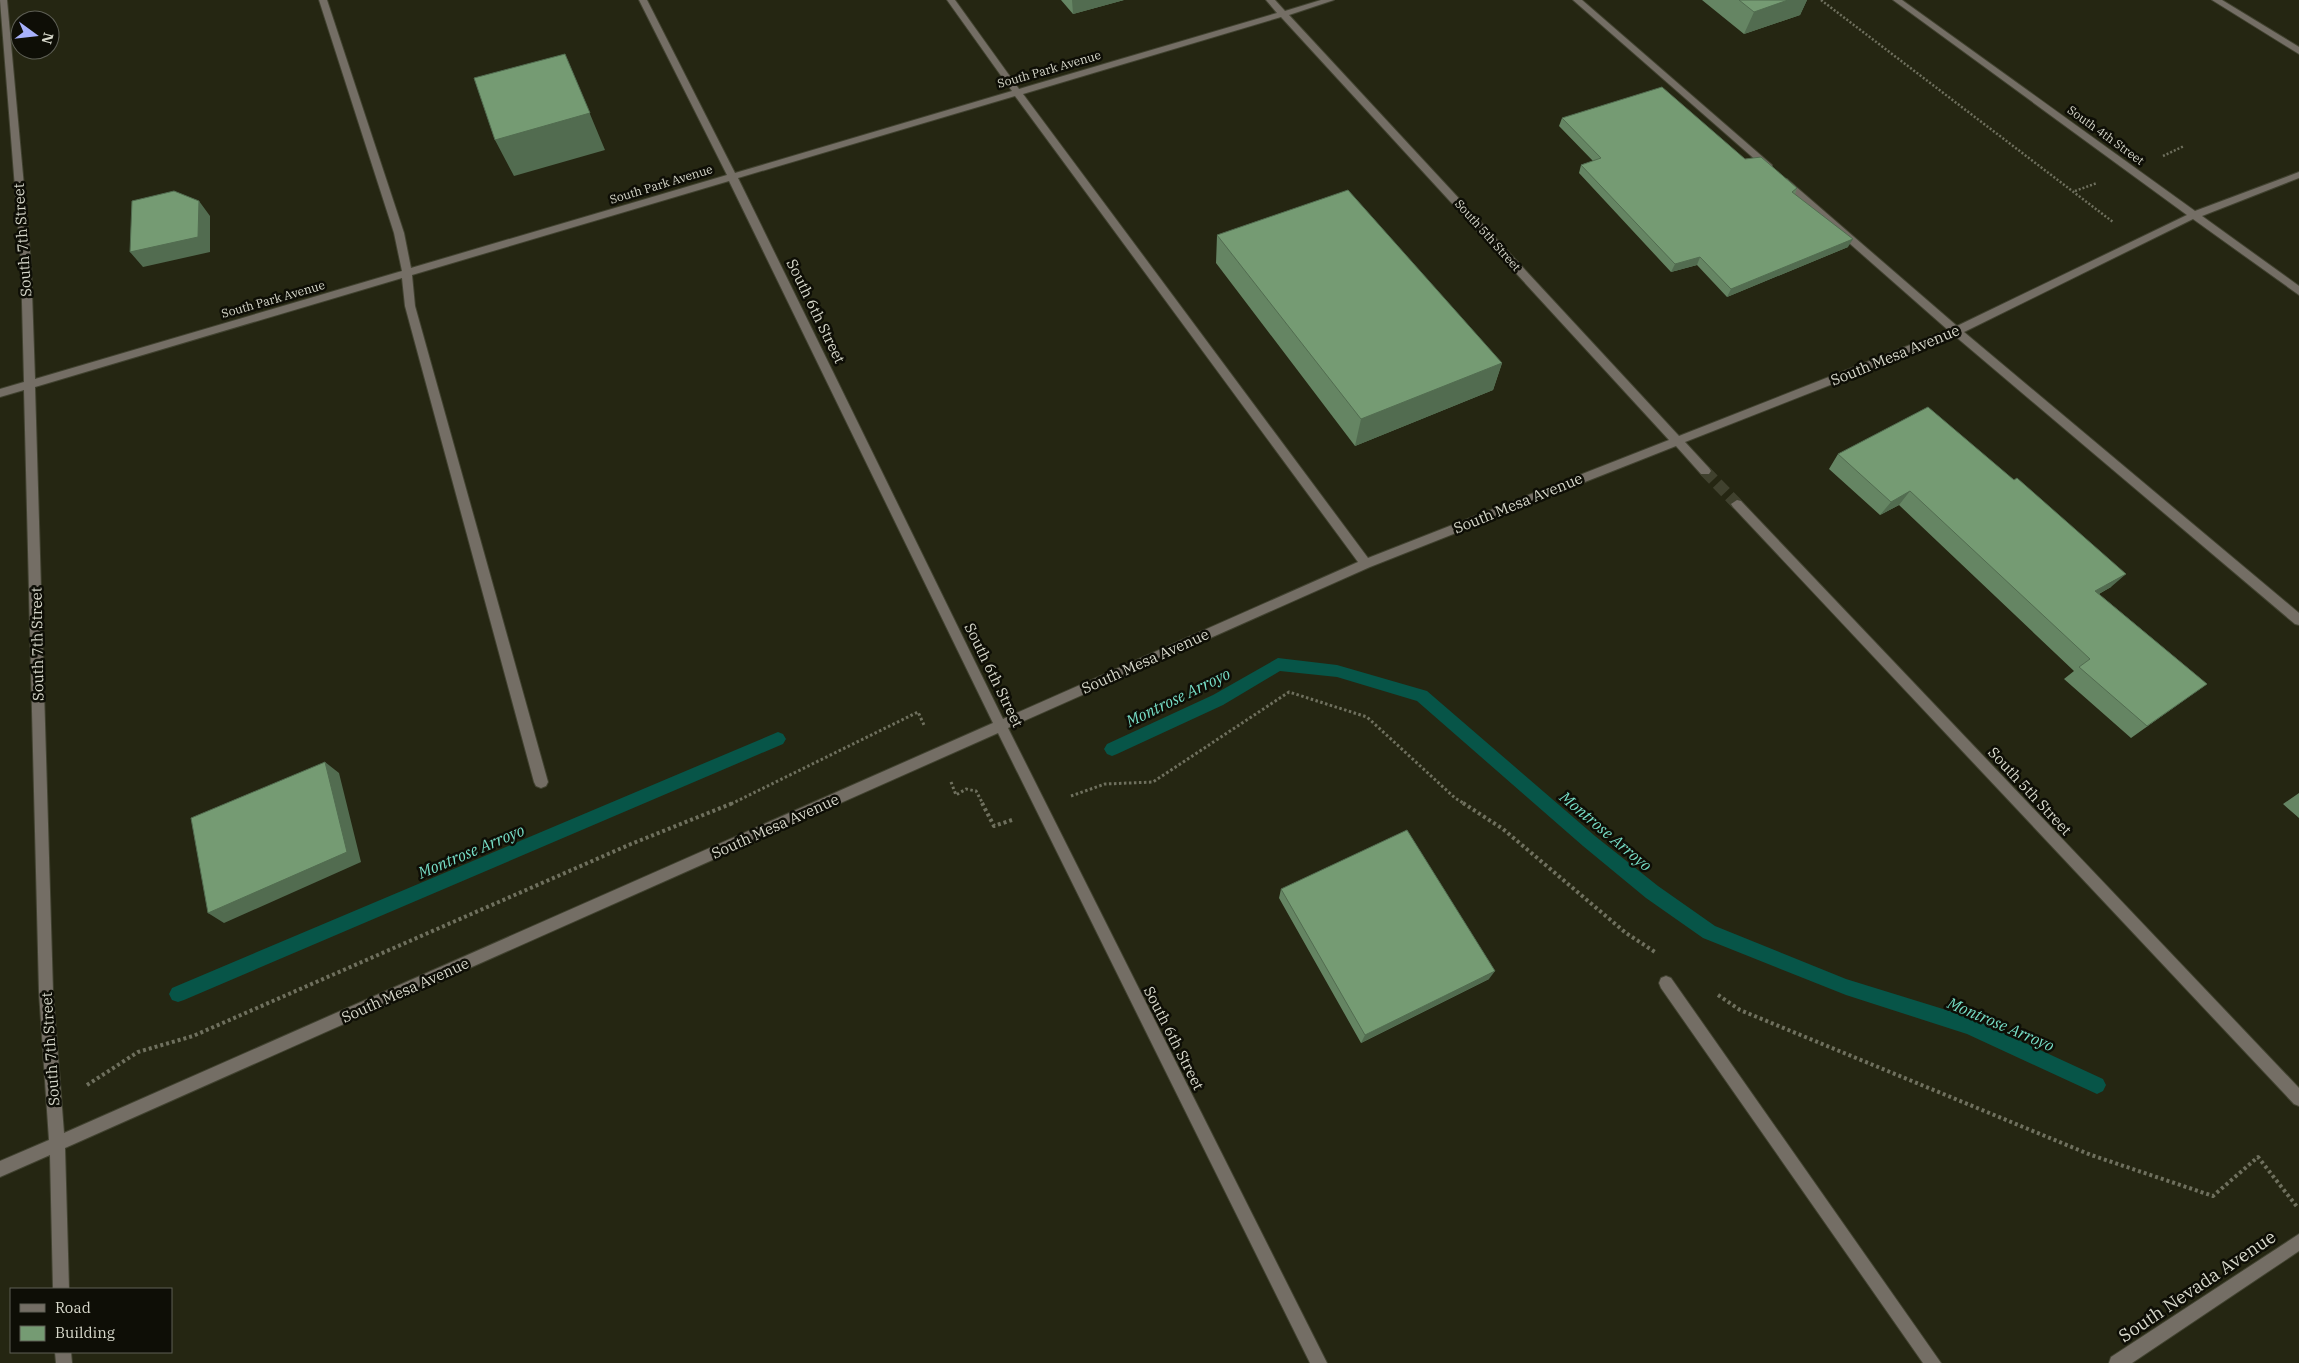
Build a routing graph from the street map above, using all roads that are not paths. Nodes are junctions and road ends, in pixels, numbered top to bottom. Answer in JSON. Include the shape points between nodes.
{"nodes":[{"id":1,"x":3,"y":0,"type":"edge"},
{"id":2,"x":323,"y":0,"type":"edge"},
{"id":3,"x":643,"y":0,"type":"edge"},
{"id":4,"x":951,"y":0,"type":"edge"},
{"id":5,"x":1270,"y":0,"type":"edge"},
{"id":6,"x":1330,"y":0,"type":"edge"},
{"id":7,"x":1577,"y":0,"type":"edge"},
{"id":8,"x":1897,"y":0,"type":"edge"},
{"id":9,"x":2216,"y":0,"type":"edge"},
{"id":10,"x":1283,"y":14,"type":"junction"},
{"id":11,"x":2299,"y":51,"type":"edge"},
{"id":12,"x":1017,"y":92,"type":"junction"},
{"id":13,"x":2299,"y":174,"type":"edge"},
{"id":14,"x":731,"y":177,"type":"junction"},
{"id":15,"x":2194,"y":215,"type":"junction"},
{"id":16,"x":407,"y":273,"type":"junction"},
{"id":17,"x":2299,"y":291,"type":"edge"},
{"id":18,"x":1956,"y":331,"type":"junction"},
{"id":19,"x":29,"y":384,"type":"junction"},
{"id":20,"x":0,"y":393,"type":"edge"},
{"id":21,"x":1676,"y":440,"type":"junction"},
{"id":22,"x":1705,"y":471,"type":"tunnel mouth"},
{"id":23,"x":1737,"y":504,"type":"tunnel mouth"},
{"id":24,"x":1366,"y":564,"type":"junction"},
{"id":25,"x":2299,"y":620,"type":"edge"},
{"id":26,"x":1000,"y":725,"type":"junction"},
{"id":27,"x":541,"y":782,"type":"dead end"},
{"id":28,"x":1666,"y":983,"type":"dead end"},
{"id":29,"x":2299,"y":1099,"type":"edge"},
{"id":30,"x":56,"y":1145,"type":"junction"},
{"id":31,"x":0,"y":1169,"type":"edge"},
{"id":32,"x":2299,"y":1242,"type":"edge"},
{"id":33,"x":61,"y":1288,"type":"edge"},
{"id":34,"x":1319,"y":1363,"type":"edge"},
{"id":35,"x":1933,"y":1363,"type":"edge"},
{"id":36,"x":2117,"y":1363,"type":"edge"}],
"edges":[{"from":1,"to":19,"type":"street","name":"South 7th Street","via":[[26,264]]},
{"from":2,"to":16,"type":"street","via":[[399,234]]},
{"from":3,"to":14,"type":"street","name":"South 6th Street"},
{"from":4,"to":12,"type":"street"},
{"from":5,"to":10,"type":"street","name":"South 5th Street"},
{"from":6,"to":10,"type":"street","name":"South Park Avenue"},
{"from":7,"to":18,"type":"street"},
{"from":8,"to":15,"type":"street","name":"South 4th Street"},
{"from":9,"to":11,"type":"street"},
{"from":10,"to":12,"type":"street","name":"South Park Avenue"},
{"from":10,"to":21,"type":"street","name":"South 5th Street"},
{"from":12,"to":14,"type":"street","name":"South Park Avenue"},
{"from":12,"to":24,"type":"street"},
{"from":13,"to":15,"type":"street","name":"South Mesa Avenue"},
{"from":14,"to":16,"type":"street","name":"South Park Avenue"},
{"from":14,"to":26,"type":"street","name":"South 6th Street"},
{"from":15,"to":17,"type":"street","name":"South 4th Street"},
{"from":15,"to":18,"type":"street","name":"South Mesa Avenue"},
{"from":16,"to":19,"type":"street","name":"South Park Avenue"},
{"from":16,"to":27,"type":"street","via":[[410,306]]},
{"from":18,"to":21,"type":"street","name":"South Mesa Avenue"},
{"from":18,"to":25,"type":"street"},
{"from":19,"to":20,"type":"street","name":"South Park Avenue"},
{"from":19,"to":30,"type":"street","name":"South 7th Street","via":[[46,992]]},
{"from":21,"to":22,"type":"street","name":"South 5th Street"},
{"from":21,"to":24,"type":"street","name":"South Mesa Avenue"},
{"from":23,"to":29,"type":"street","name":"South 5th Street"},
{"from":24,"to":26,"type":"street","name":"South Mesa Avenue"},
{"from":26,"to":30,"type":"street","name":"South Mesa Avenue"},
{"from":26,"to":34,"type":"street","name":"South 6th Street"},
{"from":28,"to":35,"type":"street"},
{"from":30,"to":31,"type":"street","name":"South Mesa Avenue"},
{"from":30,"to":33,"type":"street","name":"South 7th Street"},
{"from":32,"to":36,"type":"street","name":"South Nevada Avenue"}]}
